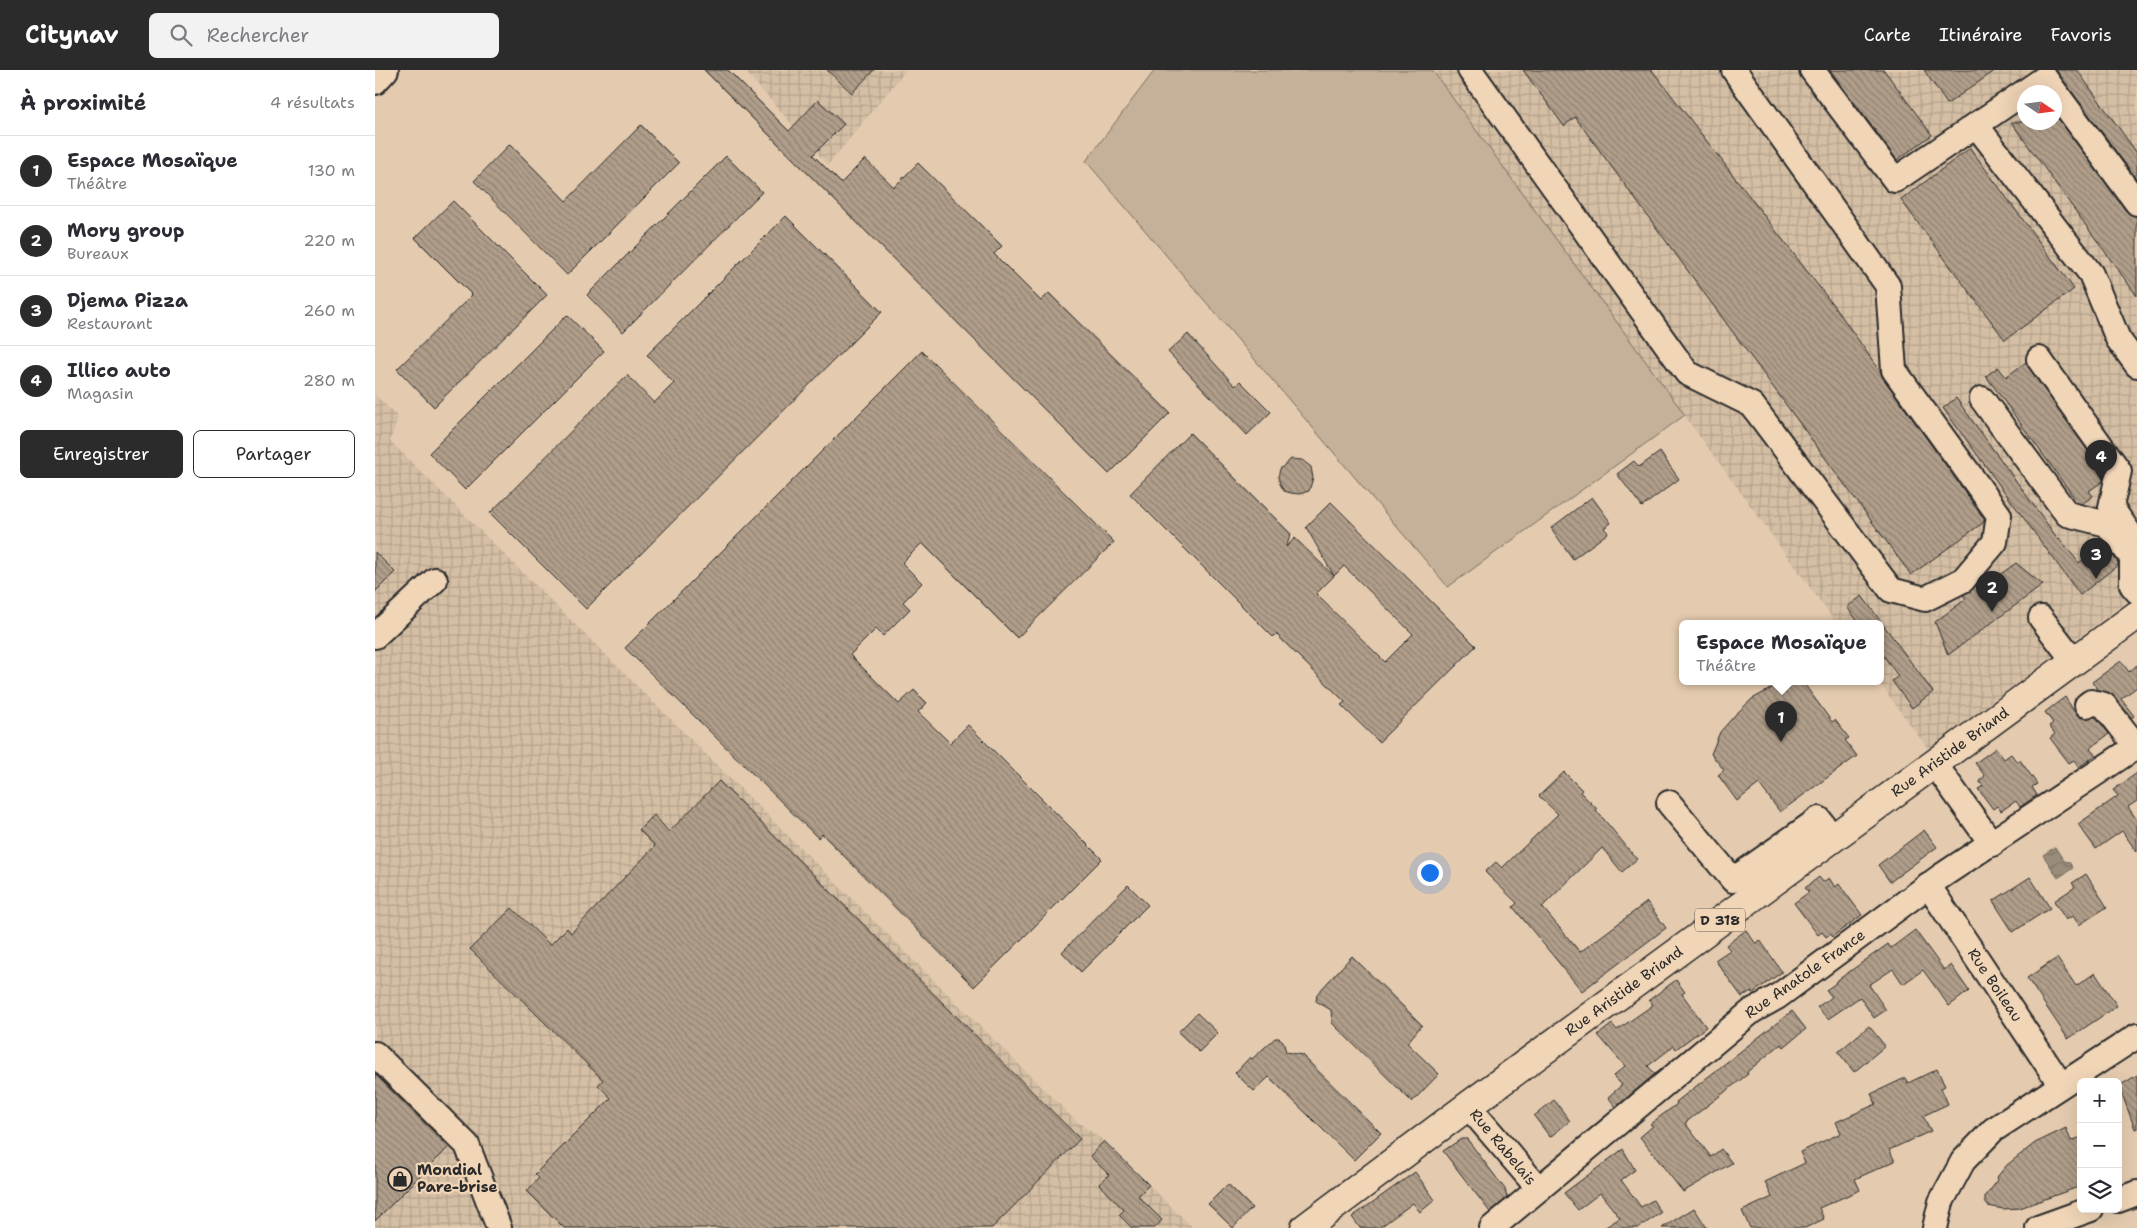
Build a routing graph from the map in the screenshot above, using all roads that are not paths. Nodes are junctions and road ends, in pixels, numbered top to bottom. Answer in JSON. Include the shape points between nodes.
{"nodes":[{"id":1,"x":386,"y":70,"type":"edge"},
{"id":2,"x":1470,"y":70,"type":"edge"},
{"id":3,"x":1734,"y":70,"type":"edge"},
{"id":4,"x":1812,"y":70,"type":"edge"},
{"id":5,"x":375,"y":82,"type":"edge"},
{"id":6,"x":1976,"y":126,"type":"junction"},
{"id":7,"x":2137,"y":204,"type":"edge"},
{"id":8,"x":2039,"y":358,"type":"dead end"},
{"id":9,"x":2137,"y":365,"type":"edge"},
{"id":10,"x":1982,"y":400,"type":"dead end"},
{"id":11,"x":2137,"y":544,"type":"edge"},
{"id":12,"x":435,"y":580,"type":"dead end"},
{"id":13,"x":2137,"y":591,"type":"edge"},
{"id":14,"x":2137,"y":614,"type":"edge"},
{"id":15,"x":2041,"y":618,"type":"dead end"},
{"id":16,"x":375,"y":636,"type":"edge"},
{"id":17,"x":2074,"y":661,"type":"junction"},
{"id":18,"x":2087,"y":705,"type":"dead end"},
{"id":19,"x":2136,"y":746,"type":"edge"},
{"id":20,"x":1934,"y":763,"type":"junction"},
{"id":21,"x":1669,"y":803,"type":"dead end"},
{"id":22,"x":1832,"y":838,"type":"junction"},
{"id":23,"x":1992,"y":844,"type":"junction"},
{"id":24,"x":1928,"y":886,"type":"junction"},
{"id":25,"x":2137,"y":1036,"type":"edge"},
{"id":26,"x":375,"y":1054,"type":"edge"},
{"id":27,"x":2061,"y":1085,"type":"junction"},
{"id":28,"x":1468,"y":1106,"type":"junction"},
{"id":29,"x":1539,"y":1189,"type":"junction"},
{"id":30,"x":2137,"y":1193,"type":"edge"},
{"id":31,"x":2122,"y":1199,"type":"edge"},
{"id":32,"x":2080,"y":1213,"type":"edge"},
{"id":33,"x":499,"y":1228,"type":"edge"},
{"id":34,"x":1305,"y":1228,"type":"edge"},
{"id":35,"x":1492,"y":1228,"type":"edge"},
{"id":36,"x":1935,"y":1228,"type":"edge"},
{"id":37,"x":2038,"y":1228,"type":"edge"}],
"edges":[{"from":1,"to":5,"type":"street"},
{"from":2,"to":3,"type":"street","via":[[1687,373],[1752,405],[1891,590],[1925,599],[1963,580],[1995,542],[1999,515],[1894,370],[1888,286]]},
{"from":4,"to":6,"type":"street","via":[[1895,180]]},
{"from":6,"to":7,"type":"street","via":[[2045,78]]},
{"from":6,"to":9,"type":"street","via":[[2091,274],[2117,339]]},
{"from":8,"to":11,"type":"street","via":[[2119,471],[2111,508]]},
{"from":10,"to":13,"type":"street","via":[[2067,514],[2107,524],[2132,558],[2133,585]]},
{"from":12,"to":16,"type":"street"},
{"from":14,"to":17,"type":"main road","name":"Rue Aristide Briand","number":"D 318"},
{"from":15,"to":17,"type":"street"},
{"from":17,"to":20,"type":"main road","name":"Rue Aristide Briand","number":"D 318"},
{"from":18,"to":19,"type":"street","via":[[2091,702],[2105,705]]},
{"from":19,"to":23,"type":"street","name":"Rue Anatole France"},
{"from":20,"to":22,"type":"main road","name":"Rue Aristide Briand","number":"D 318"},
{"from":20,"to":23,"type":"street"},
{"from":21,"to":22,"type":"street","via":[[1733,880],[1819,819]]},
{"from":22,"to":28,"type":"main road","name":"Rue Aristide Briand","number":"D 318"},
{"from":23,"to":24,"type":"street","name":"Rue Anatole France"},
{"from":24,"to":27,"type":"street","name":"Rue Boileau"},
{"from":24,"to":29,"type":"street","name":"Rue Anatole France","via":[[1777,997],[1752,1011]]},
{"from":25,"to":27,"type":"street"},
{"from":26,"to":33,"type":"street","via":[[467,1145]]},
{"from":27,"to":36,"type":"street","via":[[1993,1130],[1963,1161],[1941,1202]]},
{"from":28,"to":29,"type":"street","name":"Rue Rabelais"},
{"from":28,"to":34,"type":"main road","name":"Rue Aristide Briand","number":"D 318"},
{"from":29,"to":35,"type":"street","name":"Rue Anatole France"},
{"from":30,"to":31,"type":"street"},
{"from":32,"to":37,"type":"street"}]}
